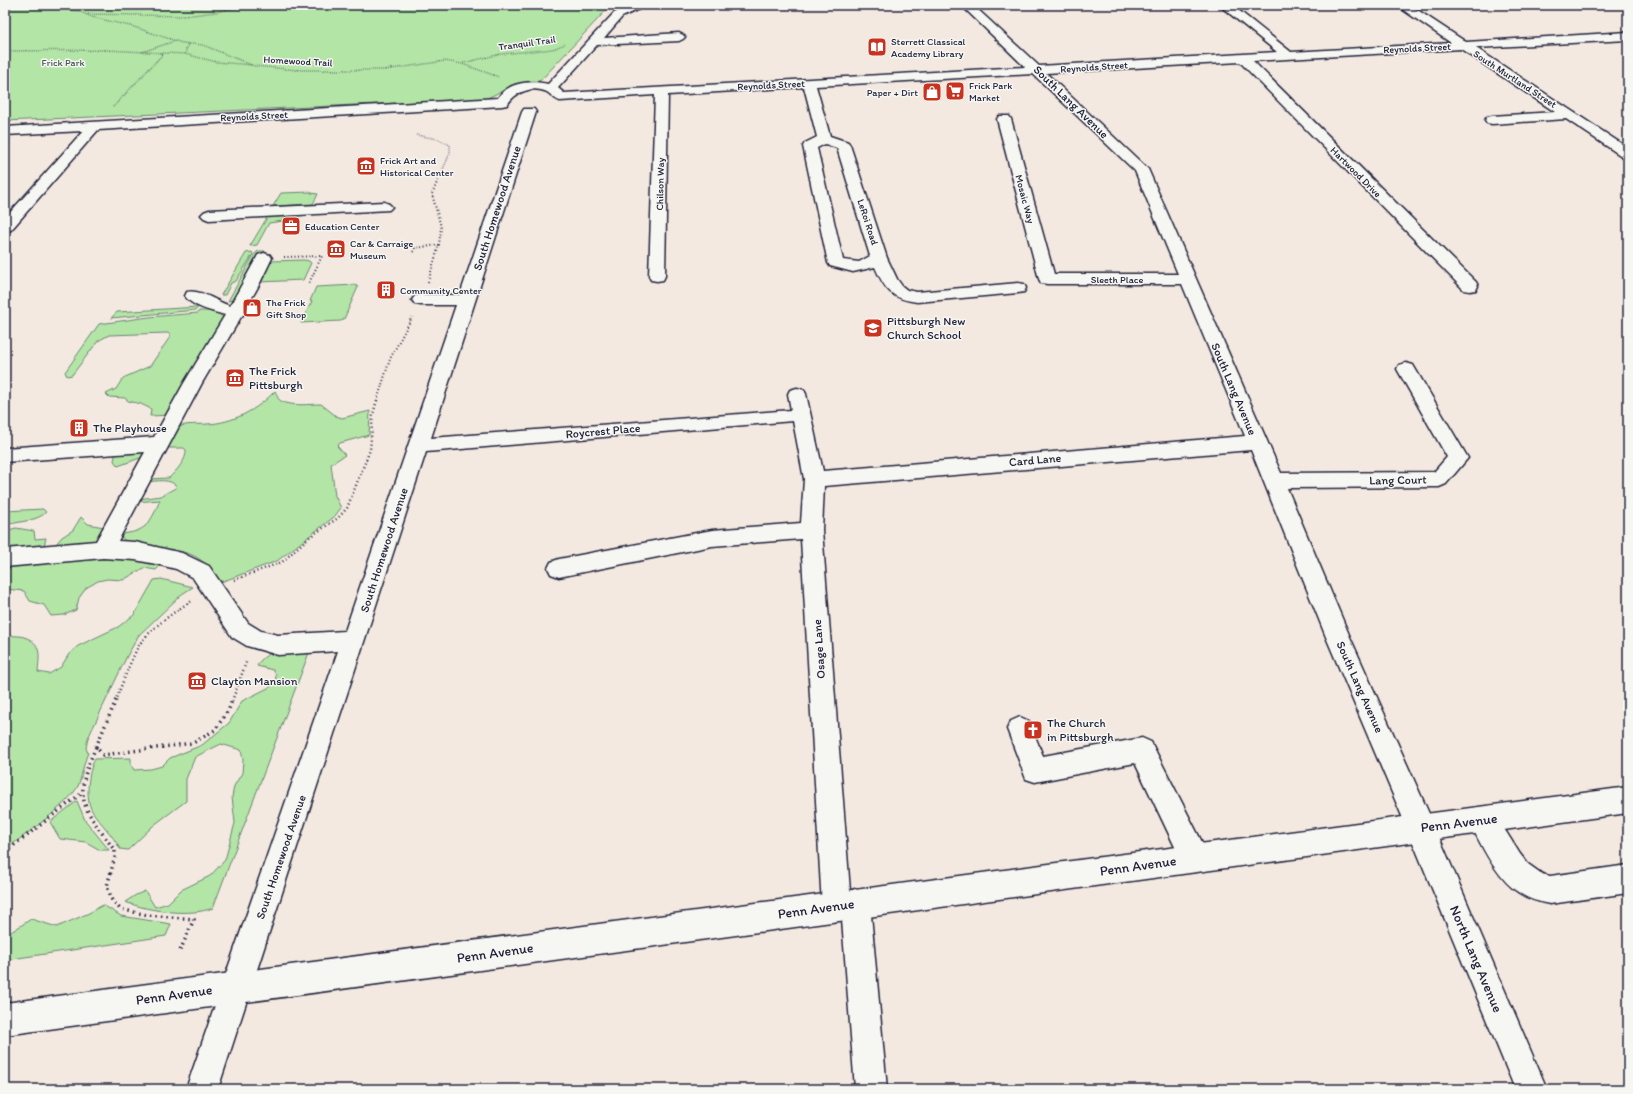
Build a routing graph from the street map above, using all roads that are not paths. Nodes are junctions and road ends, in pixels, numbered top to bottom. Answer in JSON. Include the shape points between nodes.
{"nodes":[{"id":1,"x":640,"y":5,"type":"edge"},
{"id":2,"x":967,"y":5,"type":"edge"},
{"id":3,"x":1225,"y":5,"type":"edge"},
{"id":4,"x":1402,"y":5,"type":"edge"},
{"id":5,"x":1628,"y":36,"type":"edge"},
{"id":6,"x":679,"y":37,"type":"dead end"},
{"id":7,"x":592,"y":42,"type":"junction"},
{"id":8,"x":1464,"y":45,"type":"junction"},
{"id":9,"x":1288,"y":55,"type":"junction"},
{"id":10,"x":1243,"y":58,"type":"junction"},
{"id":11,"x":1038,"y":70,"type":"junction"},
{"id":12,"x":809,"y":83,"type":"junction"},
{"id":13,"x":662,"y":92,"type":"junction"},
{"id":14,"x":555,"y":97,"type":"junction"},
{"id":15,"x":502,"y":102,"type":"junction"},
{"id":16,"x":1569,"y":115,"type":"junction"},
{"id":17,"x":1004,"y":120,"type":"dead end"},
{"id":18,"x":1492,"y":120,"type":"dead end"},
{"id":19,"x":95,"y":125,"type":"junction"},
{"id":20,"x":5,"y":131,"type":"edge"},
{"id":21,"x":824,"y":139,"type":"junction"},
{"id":22,"x":1628,"y":140,"type":"edge"},
{"id":23,"x":1608,"y":141,"type":"junction"},
{"id":24,"x":1628,"y":154,"type":"edge"},
{"id":25,"x":384,"y":207,"type":"dead end"},
{"id":26,"x":210,"y":215,"type":"dead end"},
{"id":27,"x":5,"y":227,"type":"edge"},
{"id":28,"x":264,"y":258,"type":"dead end"},
{"id":29,"x":879,"y":258,"type":"junction"},
{"id":30,"x":657,"y":276,"type":"dead end"},
{"id":31,"x":1047,"y":279,"type":"joint"},
{"id":32,"x":1187,"y":279,"type":"junction"},
{"id":33,"x":1470,"y":286,"type":"dead end"},
{"id":34,"x":1018,"y":288,"type":"dead end"},
{"id":35,"x":193,"y":296,"type":"dead end"},
{"id":36,"x":421,"y":300,"type":"road end"},
{"id":37,"x":467,"y":300,"type":"junction"},
{"id":38,"x":236,"y":314,"type":"junction"},
{"id":39,"x":1406,"y":369,"type":"dead end"},
{"id":40,"x":797,"y":394,"type":"dead end"},
{"id":41,"x":788,"y":416,"type":"dead end"},
{"id":42,"x":1256,"y":442,"type":"junction"},
{"id":43,"x":160,"y":444,"type":"junction"},
{"id":44,"x":419,"y":446,"type":"junction"},
{"id":45,"x":5,"y":455,"type":"edge"},
{"id":46,"x":814,"y":479,"type":"junction"},
{"id":47,"x":1274,"y":482,"type":"junction"},
{"id":48,"x":811,"y":530,"type":"junction"},
{"id":49,"x":103,"y":549,"type":"junction"},
{"id":50,"x":5,"y":558,"type":"edge"},
{"id":51,"x":559,"y":568,"type":"dead end"},
{"id":52,"x":354,"y":640,"type":"junction"},
{"id":53,"x":1020,"y":729,"type":"dead end"},
{"id":54,"x":1628,"y":800,"type":"edge"},
{"id":55,"x":1484,"y":820,"type":"junction"},
{"id":56,"x":1421,"y":828,"type":"junction"},
{"id":57,"x":1195,"y":858,"type":"junction"},
{"id":58,"x":1628,"y":879,"type":"edge"},
{"id":59,"x":846,"y":905,"type":"junction"},
{"id":60,"x":236,"y":987,"type":"junction"},
{"id":61,"x":5,"y":1019,"type":"edge"},
{"id":62,"x":202,"y":1089,"type":"edge"},
{"id":63,"x":871,"y":1089,"type":"edge"},
{"id":64,"x":1530,"y":1089,"type":"edge"}],
"edges":[{"from":1,"to":7,"type":"main road","via":[[618,15]]},
{"from":2,"to":11,"type":"main road","name":"South Lang Avenue"},
{"from":3,"to":9,"type":"main road"},
{"from":4,"to":8,"type":"main road","name":"South Murtland Street"},
{"from":5,"to":8,"type":"main road","name":"Reynolds Street"},
{"from":6,"to":7,"type":"main road"},
{"from":7,"to":14,"type":"main road"},
{"from":8,"to":9,"type":"main road","name":"Reynolds Street"},
{"from":8,"to":16,"type":"main road","name":"South Murtland Street"},
{"from":9,"to":10,"type":"main road","name":"Reynolds Street"},
{"from":10,"to":11,"type":"main road","name":"Reynolds Street"},
{"from":10,"to":33,"type":"main road","name":"Hartwood Drive"},
{"from":11,"to":12,"type":"main road","name":"Reynolds Street"},
{"from":11,"to":32,"type":"main road","name":"South Lang Avenue","via":[[1141,169]]},
{"from":12,"to":13,"type":"main road","name":"Reynolds Street"},
{"from":12,"to":21,"type":"main road"},
{"from":13,"to":14,"type":"main road","name":"Reynolds Street"},
{"from":13,"to":30,"type":"main road","name":"Chilson Way"},
{"from":14,"to":15,"type":"main road","name":"Reynolds Street","via":[[531,86],[512,91]]},
{"from":15,"to":19,"type":"main road","name":"Reynolds Street"},
{"from":15,"to":37,"type":"main road","name":"South Homewood Avenue","via":[[514,111],[534,111]]},
{"from":16,"to":18,"type":"main road"},
{"from":16,"to":23,"type":"main road","name":"South Murtland Street"},
{"from":17,"to":31,"type":"main road","name":"Mosaic Way"},
{"from":19,"to":20,"type":"main road","name":"Reynolds Street"},
{"from":19,"to":27,"type":"main road"},
{"from":21,"to":29,"type":"main road","name":"LeRoi Road","via":[[843,145]]},
{"from":21,"to":29,"type":"main road","name":"LeRoi Road","via":[[810,146],[836,263],[848,267],[869,265]]},
{"from":22,"to":23,"type":"main road"},
{"from":23,"to":24,"type":"main road","name":"South Murtland Street"},
{"from":25,"to":26,"type":"main road"},
{"from":28,"to":38,"type":"main road"},
{"from":29,"to":34,"type":"main road","via":[[895,290],[905,296]]},
{"from":31,"to":32,"type":"main road","name":"Sleeth Place"},
{"from":32,"to":42,"type":"main road","name":"South Lang Avenue"},
{"from":35,"to":38,"type":"main road"},
{"from":36,"to":37,"type":"main road"},
{"from":37,"to":44,"type":"main road","name":"South Homewood Avenue"},
{"from":38,"to":43,"type":"main road","via":[[193,383]]},
{"from":39,"to":47,"type":"main road","name":"Lang Court","via":[[1458,458],[1439,479]]},
{"from":40,"to":46,"type":"main road","name":"Osage Lane"},
{"from":41,"to":44,"type":"main road","name":"Roycrest Place"},
{"from":42,"to":46,"type":"main road","name":"Card Lane"},
{"from":42,"to":47,"type":"main road","name":"South Lang Avenue"},
{"from":43,"to":45,"type":"main road"},
{"from":43,"to":49,"type":"main road"},
{"from":44,"to":52,"type":"main road","name":"South Homewood Avenue"},
{"from":46,"to":48,"type":"main road","name":"Osage Lane"},
{"from":47,"to":56,"type":"main road","name":"South Lang Avenue"},
{"from":48,"to":51,"type":"main road","via":[[712,538]]},
{"from":48,"to":59,"type":"main road","name":"Osage Lane"},
{"from":49,"to":50,"type":"main road"},
{"from":49,"to":52,"type":"main road","via":[[135,551],[182,562],[201,572],[240,630],[255,639],[278,645]]},
{"from":52,"to":60,"type":"main road","name":"South Homewood Avenue"},
{"from":53,"to":57,"type":"main road","via":[[1035,770],[1142,750]]},
{"from":54,"to":55,"type":"main road","name":"Penn Avenue"},
{"from":55,"to":56,"type":"main road","name":"Penn Avenue"},
{"from":55,"to":58,"type":"main road","via":[[1514,869],[1532,886],[1550,890]]},
{"from":56,"to":57,"type":"main road","name":"Penn Avenue"},
{"from":56,"to":64,"type":"main road","name":"North Lang Avenue"},
{"from":57,"to":59,"type":"main road","name":"Penn Avenue"},
{"from":59,"to":60,"type":"main road","name":"Penn Avenue"},
{"from":59,"to":63,"type":"main road","name":"Osage Lane"},
{"from":60,"to":61,"type":"main road","name":"Penn Avenue"},
{"from":60,"to":62,"type":"main road","name":"South Homewood Avenue"}]}
